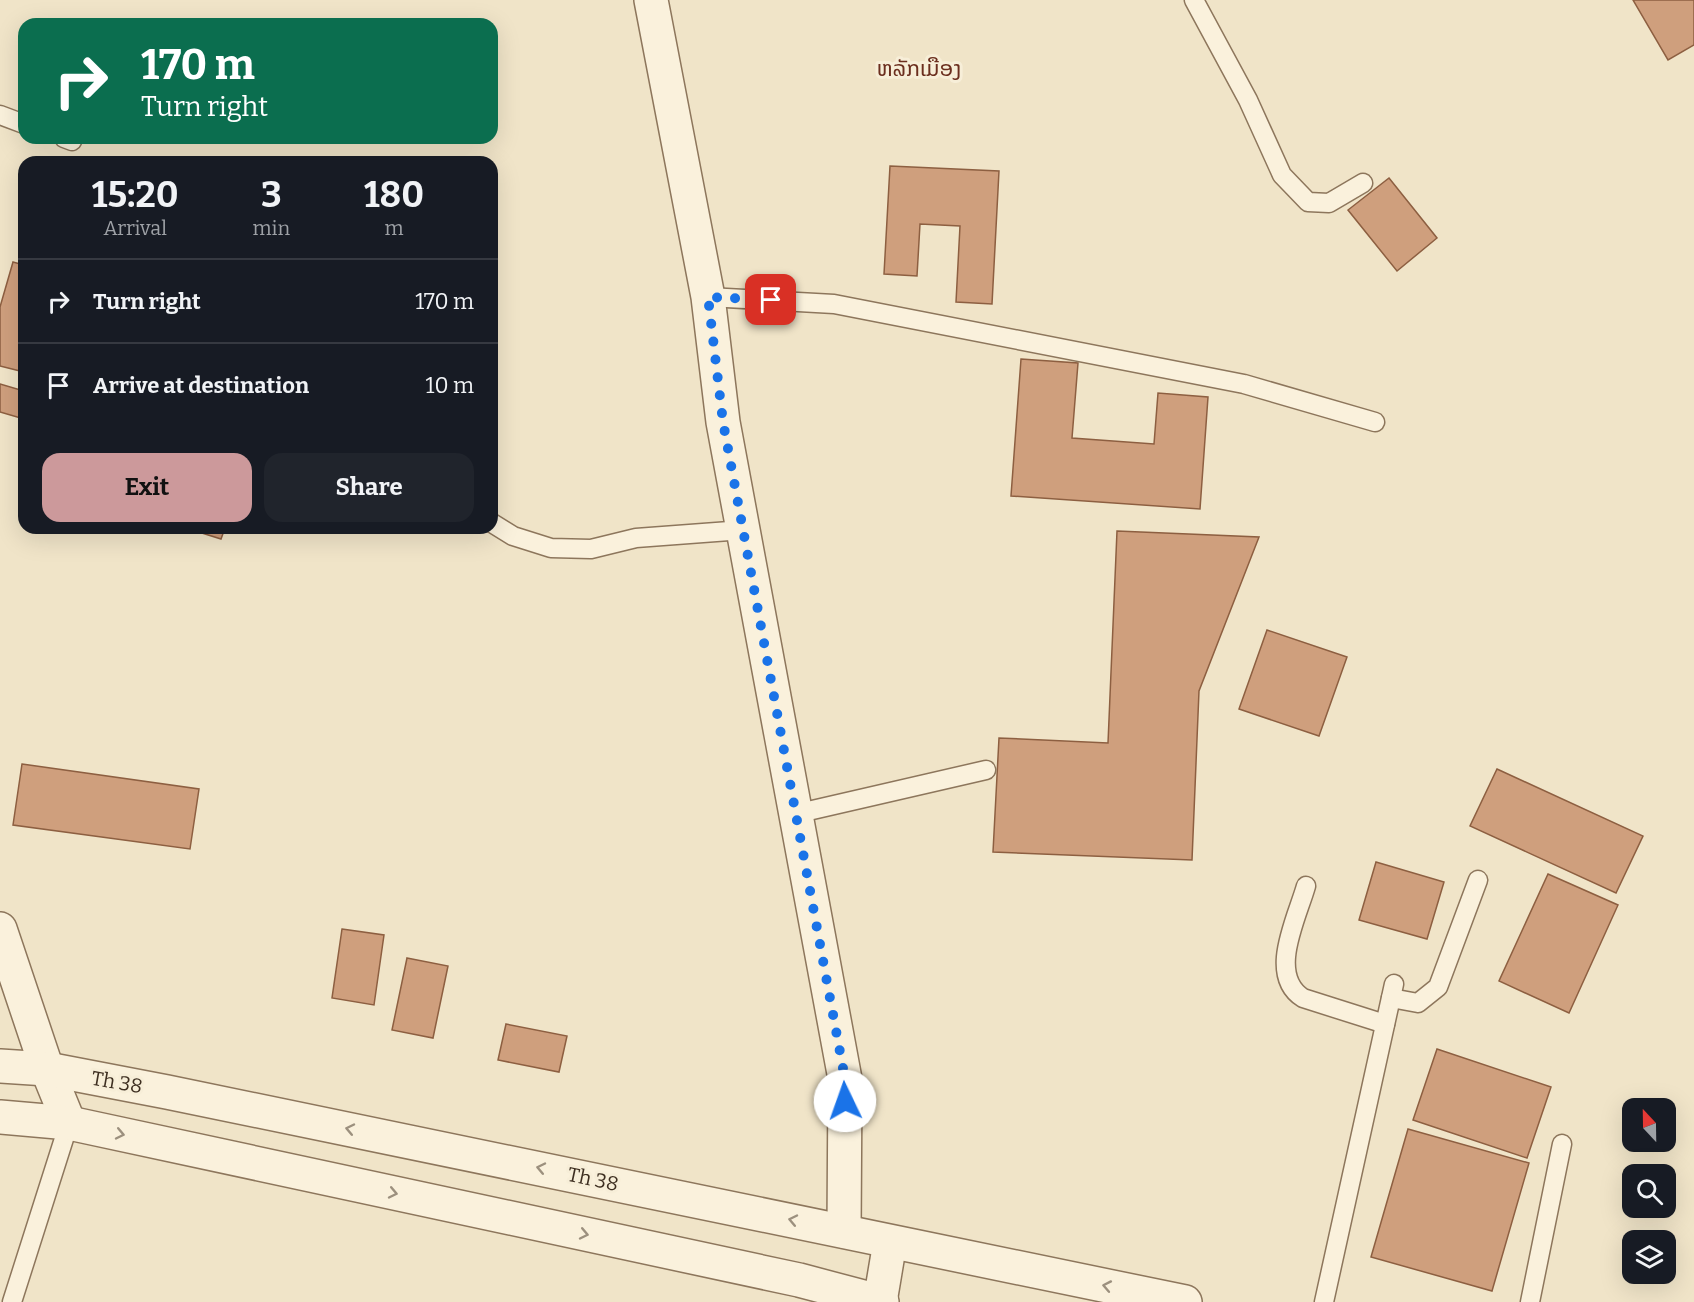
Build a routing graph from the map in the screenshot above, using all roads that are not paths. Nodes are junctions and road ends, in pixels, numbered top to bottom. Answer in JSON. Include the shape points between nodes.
{"nodes":[{"id":1,"x":651,"y":0,"type":"edge"},
{"id":2,"x":1194,"y":0,"type":"edge"},
{"id":3,"x":0,"y":115,"type":"edge"},
{"id":4,"x":18,"y":122,"type":"edge"},
{"id":5,"x":1363,"y":183,"type":"dead end"},
{"id":6,"x":708,"y":297,"type":"junction"},
{"id":7,"x":1375,"y":422,"type":"dead end"},
{"id":8,"x":498,"y":527,"type":"edge"},
{"id":9,"x":743,"y":530,"type":"junction"},
{"id":10,"x":986,"y":770,"type":"dead end"},
{"id":11,"x":795,"y":814,"type":"junction"},
{"id":12,"x":1478,"y":880,"type":"dead end"},
{"id":13,"x":1306,"y":886,"type":"dead end"},
{"id":14,"x":0,"y":929,"type":"edge"},
{"id":15,"x":1385,"y":1024,"type":"junction"},
{"id":16,"x":0,"y":1066,"type":"edge"},
{"id":17,"x":47,"y":1070,"type":"junction"},
{"id":18,"x":0,"y":1117,"type":"edge"},
{"id":19,"x":69,"y":1124,"type":"junction"},
{"id":20,"x":1562,"y":1144,"type":"dead end"},
{"id":21,"x":844,"y":1231,"type":"junction"},
{"id":22,"x":890,"y":1242,"type":"junction"},
{"id":23,"x":797,"y":1291,"type":"edge"},
{"id":24,"x":12,"y":1302,"type":"edge"},
{"id":25,"x":881,"y":1302,"type":"edge"},
{"id":26,"x":1185,"y":1302,"type":"edge"},
{"id":27,"x":1324,"y":1302,"type":"edge"},
{"id":28,"x":1530,"y":1302,"type":"edge"}],
"edges":[{"from":1,"to":6,"type":"street"},
{"from":2,"to":5,"type":"lane","via":[[1248,100],[1282,176],[1308,202],[1329,203]]},
{"from":3,"to":4,"type":"lane"},
{"from":6,"to":7,"type":"lane","via":[[834,304],[1244,384]]},
{"from":6,"to":9,"type":"street","via":[[723,422]]},
{"from":8,"to":9,"type":"lane","via":[[513,536],[551,548],[591,549],[636,538]]},
{"from":9,"to":11,"type":"street"},
{"from":10,"to":11,"type":"lane"},
{"from":11,"to":21,"type":"street","via":[[845,1079]]},
{"from":12,"to":15,"type":"lane","via":[[1438,987],[1418,1003],[1393,991]]},
{"from":13,"to":15,"type":"lane","via":[[1284,961],[1287,981],[1303,998]]},
{"from":14,"to":17,"type":"street"},
{"from":15,"to":27,"type":"lane"},
{"from":16,"to":17,"type":"street","name":"Th 38"},
{"from":17,"to":19,"type":"street"},
{"from":21,"to":17,"type":"street","name":"Th 38","one_way":true},
{"from":18,"to":19,"type":"street"},
{"from":19,"to":23,"type":"street","one_way":true},
{"from":19,"to":24,"type":"lane"},
{"from":20,"to":28,"type":"lane"},
{"from":21,"to":22,"type":"street","name":"Th 38"},
{"from":22,"to":25,"type":"street"},
{"from":26,"to":22,"type":"street","name":"Th 38","one_way":true},
{"from":23,"to":25,"type":"street"}]}
